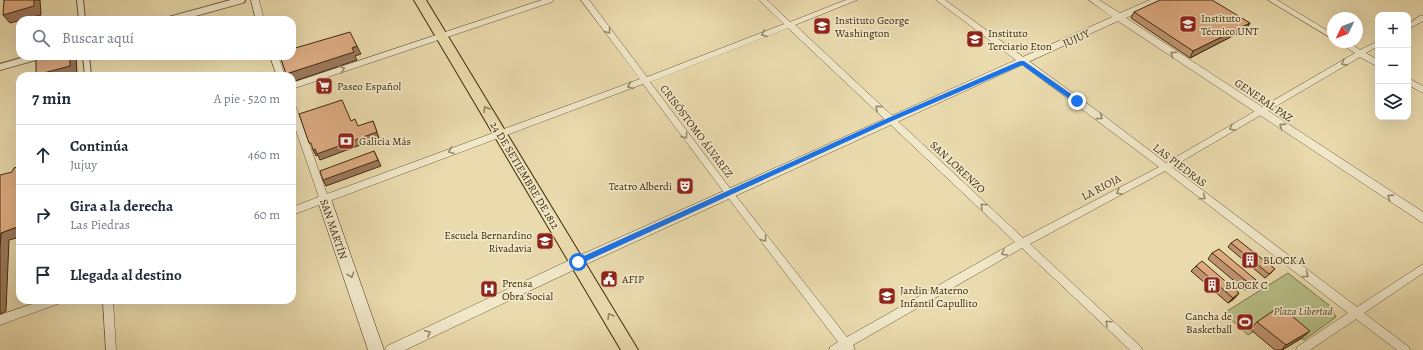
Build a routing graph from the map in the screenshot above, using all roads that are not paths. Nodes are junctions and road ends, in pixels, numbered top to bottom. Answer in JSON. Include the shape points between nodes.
{"nodes":[{"id":1,"x":80,"y":0,"type":"edge"},
{"id":2,"x":242,"y":0,"type":"edge"},
{"id":3,"x":255,"y":0,"type":"edge"},
{"id":4,"x":420,"y":0,"type":"edge"},
{"id":5,"x":549,"y":0,"type":"edge"},
{"id":6,"x":585,"y":0,"type":"edge"},
{"id":7,"x":763,"y":0,"type":"edge"},
{"id":8,"x":853,"y":0,"type":"edge"},
{"id":9,"x":940,"y":0,"type":"edge"},
{"id":10,"x":1093,"y":0,"type":"edge"},
{"id":11,"x":1158,"y":0,"type":"edge"},
{"id":12,"x":1272,"y":0,"type":"edge"},
{"id":13,"x":82,"y":16,"type":"edge"},
{"id":14,"x":184,"y":16,"type":"edge"},
{"id":15,"x":259,"y":16,"type":"edge"},
{"id":16,"x":1120,"y":18,"type":"junction"},
{"id":17,"x":1423,"y":18,"type":"edge"},
{"id":18,"x":790,"y":24,"type":"junction"},
{"id":19,"x":1411,"y":24,"type":"edge"},
{"id":20,"x":1327,"y":33,"type":"edge"},
{"id":21,"x":442,"y":35,"type":"junction"},
{"id":22,"x":1375,"y":45,"type":"edge"},
{"id":23,"x":1352,"y":48,"type":"edge"},
{"id":24,"x":1360,"y":53,"type":"junction"},
{"id":25,"x":25,"y":60,"type":"edge"},
{"id":26,"x":86,"y":60,"type":"edge"},
{"id":27,"x":275,"y":60,"type":"edge"},
{"id":28,"x":1022,"y":62,"type":"junction"},
{"id":29,"x":1375,"y":62,"type":"edge"},
{"id":30,"x":0,"y":67,"type":"edge"},
{"id":31,"x":88,"y":72,"type":"edge"},
{"id":32,"x":280,"y":72,"type":"edge"},
{"id":33,"x":644,"y":81,"type":"junction"},
{"id":34,"x":1411,"y":84,"type":"edge"},
{"id":35,"x":296,"y":85,"type":"edge"},
{"id":36,"x":1423,"y":90,"type":"edge"},
{"id":37,"x":1261,"y":112,"type":"junction"},
{"id":38,"x":296,"y":118,"type":"edge"},
{"id":39,"x":890,"y":120,"type":"junction"},
{"id":40,"x":500,"y":133,"type":"junction"},
{"id":41,"x":1164,"y":168,"type":"junction"},
{"id":42,"x":729,"y":193,"type":"junction"},
{"id":43,"x":324,"y":199,"type":"junction"},
{"id":44,"x":296,"y":210,"type":"edge"},
{"id":45,"x":1423,"y":218,"type":"edge"},
{"id":46,"x":1022,"y":243,"type":"junction"},
{"id":47,"x":578,"y":262,"type":"junction"},
{"id":48,"x":1423,"y":268,"type":"edge"},
{"id":49,"x":45,"y":304,"type":"edge"},
{"id":50,"x":108,"y":304,"type":"edge"},
{"id":51,"x":1356,"y":313,"type":"junction"},
{"id":52,"x":0,"y":320,"type":"edge"},
{"id":53,"x":848,"y":347,"type":"edge"},
{"id":54,"x":111,"y":350,"type":"edge"},
{"id":55,"x":376,"y":350,"type":"edge"},
{"id":56,"x":392,"y":350,"type":"edge"},
{"id":57,"x":630,"y":350,"type":"edge"},
{"id":58,"x":834,"y":350,"type":"edge"},
{"id":59,"x":1137,"y":350,"type":"edge"},
{"id":60,"x":1301,"y":350,"type":"edge"},
{"id":61,"x":1405,"y":350,"type":"edge"}],
"edges":[{"from":1,"to":13,"type":"street"},
{"from":2,"to":14,"type":"street"},
{"from":3,"to":15,"type":"street"},
{"from":4,"to":21,"type":"main road","name":"24 DE SETIEMBRE DE 1812"},
{"from":5,"to":21,"type":"street"},
{"from":6,"to":33,"type":"street","name":"CRISÓSTOMO ÁLVAREZ","one_way":true},
{"from":7,"to":18,"type":"street","name":"SAN LORENZO"},
{"from":8,"to":18,"type":"street"},
{"from":9,"to":28,"type":"street","name":"LAS PIEDRAS"},
{"from":10,"to":16,"type":"street","name":"GENERAL PAZ"},
{"from":11,"to":16,"type":"street","name":"JUJUY"},
{"from":12,"to":20,"type":"street"},
{"from":16,"to":28,"type":"street","name":"JUJUY"},
{"from":37,"to":16,"type":"street","name":"GENERAL PAZ","one_way":true},
{"from":17,"to":19,"type":"street"},
{"from":18,"to":33,"type":"street","one_way":true},
{"from":39,"to":18,"type":"street","name":"SAN LORENZO","one_way":true},
{"from":35,"to":21,"type":"street","one_way":true},
{"from":40,"to":21,"type":"main road","name":"24 DE SETIEMBRE DE 1812","one_way":true},
{"from":22,"to":24,"type":"street","name":"LA RIOJA"},
{"from":23,"to":24,"type":"street"},
{"from":24,"to":29,"type":"street"},
{"from":24,"to":37,"type":"street","name":"LA RIOJA","one_way":true},
{"from":25,"to":30,"type":"street"},
{"from":26,"to":31,"type":"street"},
{"from":27,"to":32,"type":"street"},
{"from":28,"to":39,"type":"street","name":"JUJUY"},
{"from":28,"to":41,"type":"street","name":"LAS PIEDRAS","one_way":true,"via":[[1100,117]]},
{"from":33,"to":40,"type":"street","one_way":true},
{"from":33,"to":42,"type":"street","name":"CRISÓSTOMO ÁLVAREZ","one_way":true},
{"from":34,"to":36,"type":"street"},
{"from":37,"to":41,"type":"street","name":"LA RIOJA","one_way":true},
{"from":45,"to":37,"type":"street","name":"GENERAL PAZ","one_way":true},
{"from":38,"to":43,"type":"street","name":"SAN MARTÍN"},
{"from":39,"to":42,"type":"street","name":"JUJUY"},
{"from":46,"to":39,"type":"street","name":"SAN LORENZO","one_way":true},
{"from":40,"to":43,"type":"street","one_way":true},
{"from":40,"to":47,"type":"main road","name":"24 DE SETIEMBRE DE 1812"},
{"from":41,"to":46,"type":"street","name":"LA RIOJA","one_way":true},
{"from":41,"to":51,"type":"street","name":"LAS PIEDRAS","one_way":true},
{"from":42,"to":47,"type":"street","name":"JUJUY"},
{"from":42,"to":53,"type":"street","name":"CRISÓSTOMO ÁLVAREZ","one_way":true},
{"from":43,"to":44,"type":"street"},
{"from":43,"to":55,"type":"main road","name":"SAN MARTÍN","one_way":true},
{"from":46,"to":53,"type":"street","name":"LA RIOJA","one_way":true},
{"from":59,"to":46,"type":"street","name":"SAN LORENZO","one_way":true},
{"from":56,"to":47,"type":"street","name":"JUJUY","one_way":true},
{"from":57,"to":47,"type":"main road","name":"24 DE SETIEMBRE DE 1812","one_way":true},
{"from":48,"to":51,"type":"street"},
{"from":49,"to":52,"type":"street"},
{"from":50,"to":54,"type":"street"},
{"from":51,"to":60,"type":"street"},
{"from":51,"to":61,"type":"street","name":"LAS PIEDRAS"},
{"from":53,"to":58,"type":"street","name":"LA RIOJA"}]}
